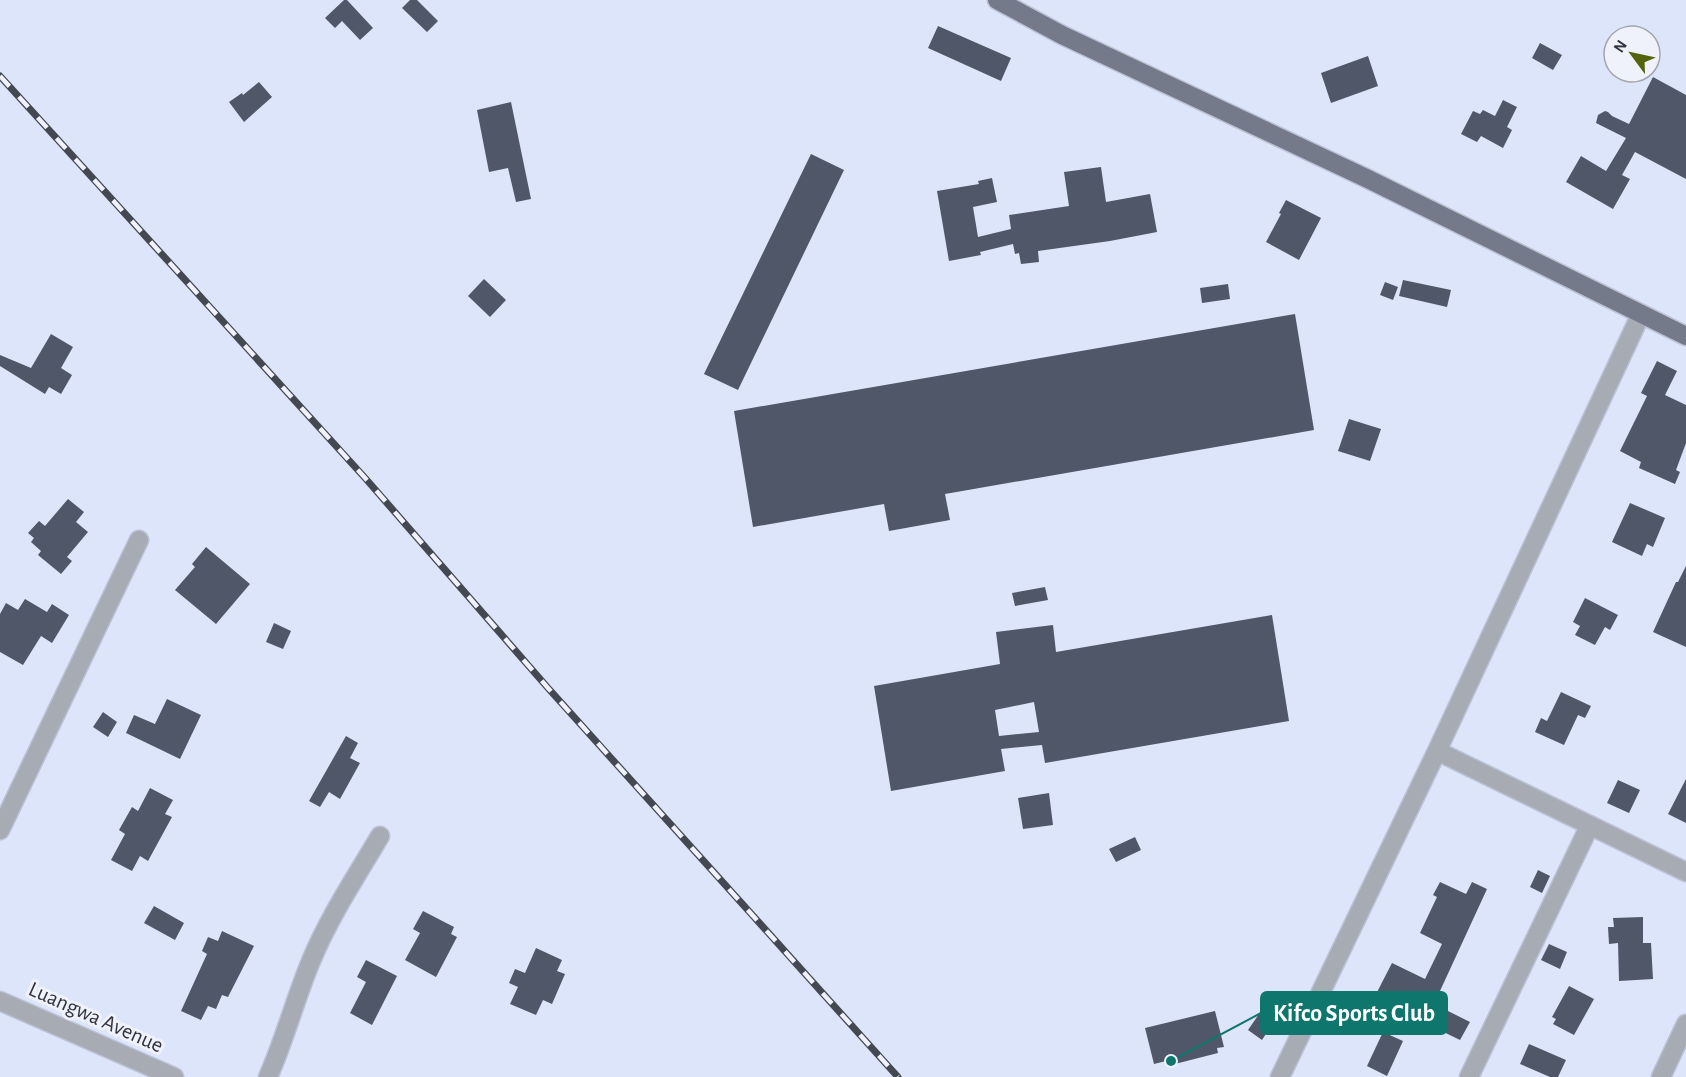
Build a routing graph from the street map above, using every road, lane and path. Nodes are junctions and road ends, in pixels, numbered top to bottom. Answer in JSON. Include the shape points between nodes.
{"nodes":[{"id":1,"x":997,"y":0,"type":"edge"},
{"id":2,"x":1641,"y":315,"type":"junction"},
{"id":3,"x":1686,"y":336,"type":"edge"},
{"id":4,"x":140,"y":540,"type":"dead end"},
{"id":5,"x":1437,"y":751,"type":"junction"},
{"id":6,"x":1590,"y":825,"type":"junction"},
{"id":7,"x":0,"y":830,"type":"edge"},
{"id":8,"x":380,"y":836,"type":"dead end"},
{"id":9,"x":1686,"y":872,"type":"edge"},
{"id":10,"x":0,"y":1001,"type":"edge"},
{"id":11,"x":1686,"y":1024,"type":"edge"},
{"id":12,"x":174,"y":1077,"type":"edge"},
{"id":13,"x":268,"y":1077,"type":"edge"},
{"id":14,"x":1280,"y":1077,"type":"edge"},
{"id":15,"x":1469,"y":1077,"type":"edge"},
{"id":16,"x":1661,"y":1077,"type":"edge"}],
"edges":[{"from":1,"to":2,"type":"main road"},
{"from":2,"to":3,"type":"main road"},
{"from":2,"to":5,"type":"street"},
{"from":4,"to":7,"type":"street"},
{"from":5,"to":6,"type":"street"},
{"from":5,"to":14,"type":"street"},
{"from":6,"to":9,"type":"street"},
{"from":6,"to":15,"type":"street"},
{"from":8,"to":13,"type":"street","via":[[324,932]]},
{"from":10,"to":12,"type":"street","name":"Luangwa Avenue"},
{"from":11,"to":16,"type":"street"}]}
